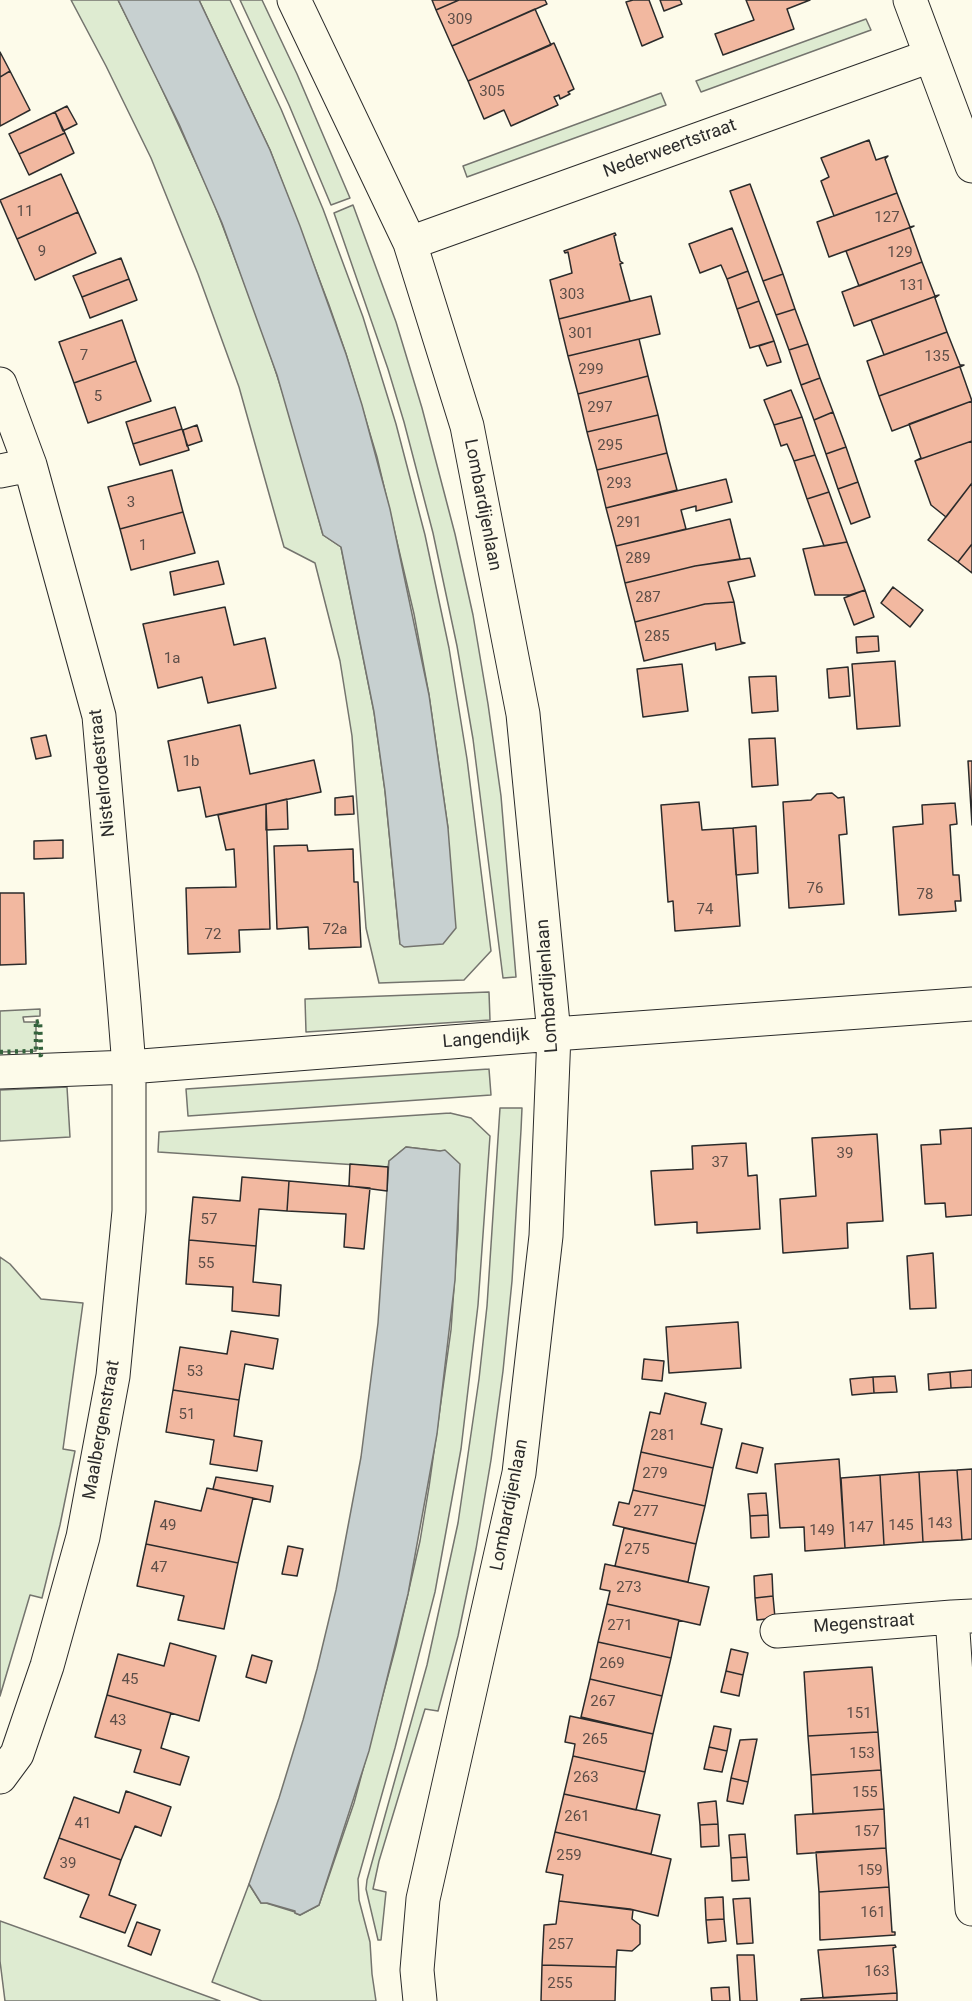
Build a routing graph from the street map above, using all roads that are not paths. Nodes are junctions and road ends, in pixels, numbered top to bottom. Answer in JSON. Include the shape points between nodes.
{"nodes":[{"id":1,"x":294,"y":0,"type":"edge"},
{"id":2,"x":910,"y":0,"type":"edge"},
{"id":3,"x":930,"y":56,"type":"junction"},
{"id":4,"x":972,"y":166,"type":"edge"},
{"id":5,"x":410,"y":243,"type":"junction"},
{"id":6,"x":0,"y":384,"type":"edge"},
{"id":7,"x":15,"y":468,"type":"edge"},
{"id":8,"x":972,"y":1004,"type":"edge"},
{"id":9,"x":554,"y":1034,"type":"junction"},
{"id":10,"x":129,"y":1067,"type":"junction"},
{"id":11,"x":0,"y":1072,"type":"edge"},
{"id":12,"x":962,"y":1617,"type":"edge"},
{"id":13,"x":777,"y":1631,"type":"dead end"},
{"id":14,"x":0,"y":1778,"type":"edge"},
{"id":15,"x":972,"y":1909,"type":"edge"},
{"id":16,"x":420,"y":2001,"type":"edge"}],
"edges":[{"from":1,"to":5,"type":"street","name":"Lombardijenlaan"},
{"from":2,"to":3,"type":"street"},
{"from":3,"to":4,"type":"street"},
{"from":3,"to":5,"type":"street","name":"Nederweertstraat"},
{"from":5,"to":9,"type":"street","name":"Lombardijenlaan","via":[[467,426],[523,714]]},
{"from":6,"to":7,"type":"street","name":"Nistelrodestraat"},
{"from":7,"to":10,"type":"street","name":"Nistelrodestraat","via":[[99,716]]},
{"from":8,"to":9,"type":"street","name":"Langendijk"},
{"from":9,"to":10,"type":"street","name":"Langendijk"},
{"from":9,"to":16,"type":"street","name":"Lombardijenlaan","via":[[546,1236],[519,1473],[423,1899],[417,1970]]},
{"from":10,"to":11,"type":"street","name":"Langendijk"},
{"from":10,"to":14,"type":"street","name":"Maalbergenstraat","via":[[129,1211],[113,1376],[83,1537],[47,1666],[16,1754]]},
{"from":12,"to":13,"type":"street","name":"Megenstraat"},
{"from":12,"to":15,"type":"street","name":"Megenstraat"}]}
